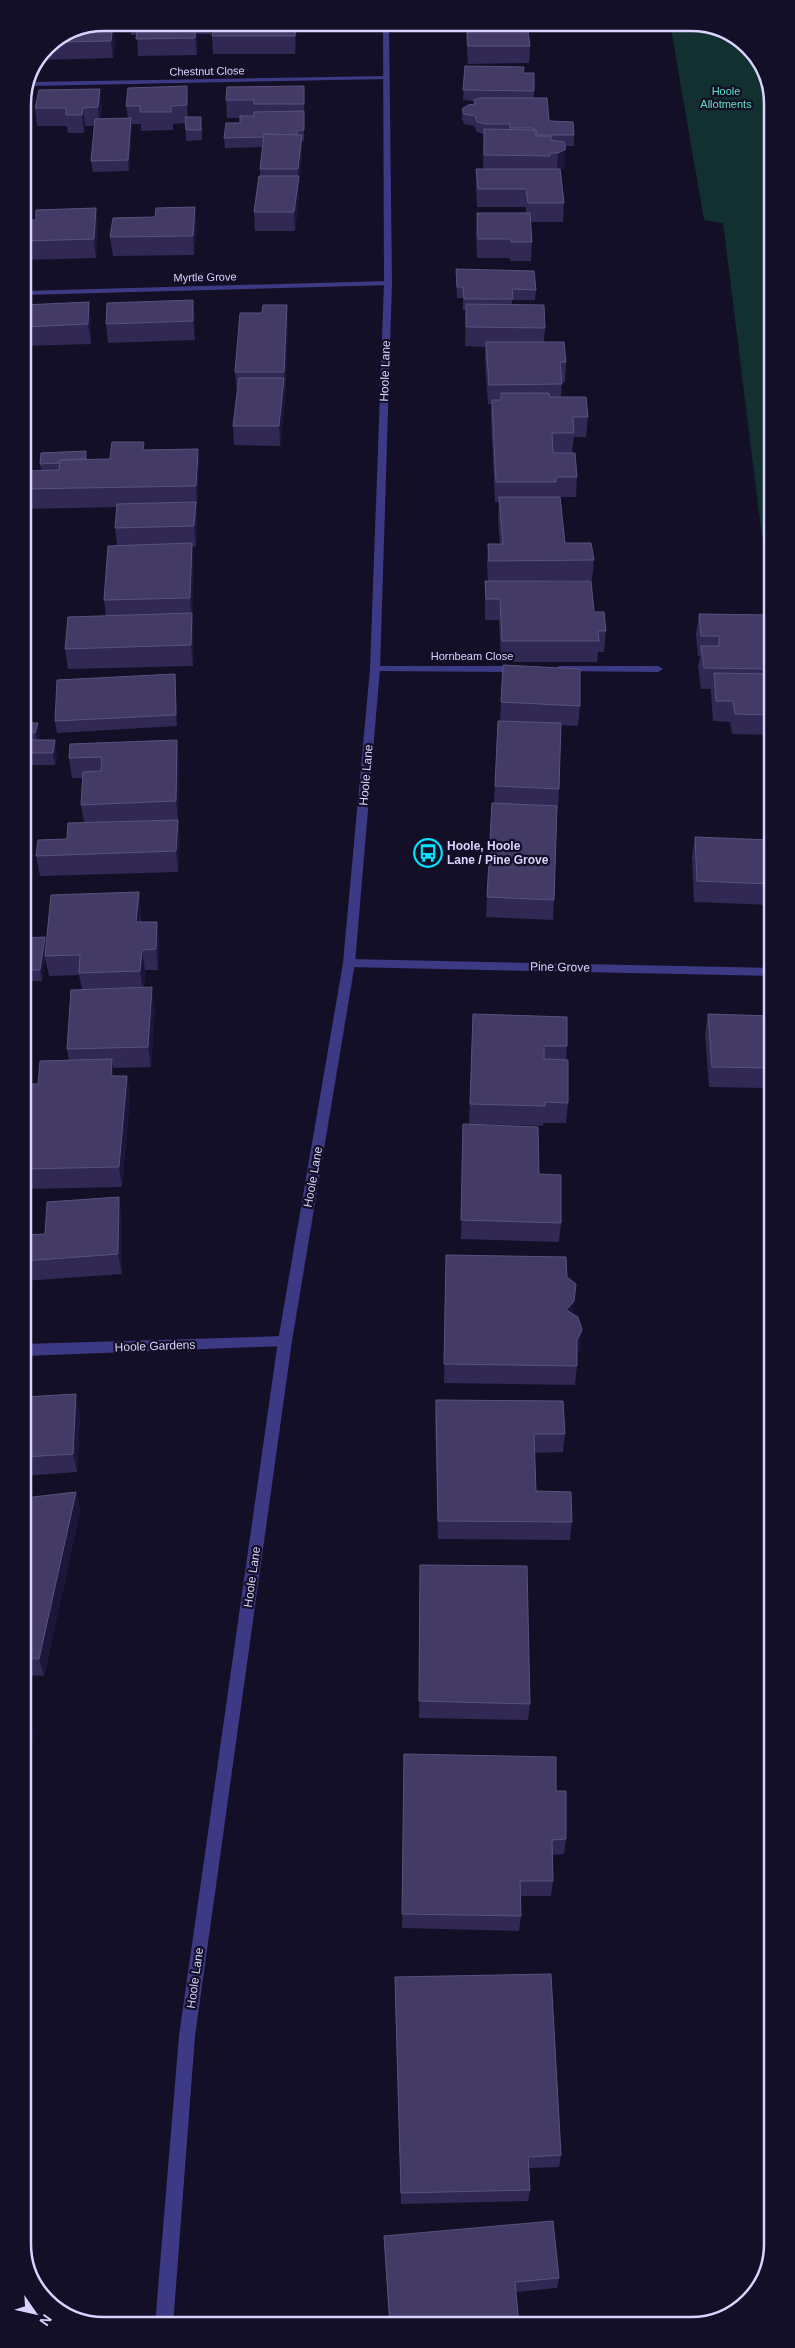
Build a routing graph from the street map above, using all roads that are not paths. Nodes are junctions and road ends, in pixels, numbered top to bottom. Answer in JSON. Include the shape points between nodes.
{"nodes":[{"id":1,"x":386,"y":31,"type":"edge"},
{"id":2,"x":385,"y":78,"type":"junction"},
{"id":3,"x":35,"y":84,"type":"edge"},
{"id":4,"x":388,"y":283,"type":"junction"},
{"id":5,"x":31,"y":293,"type":"edge"},
{"id":6,"x":375,"y":669,"type":"junction"},
{"id":7,"x":531,"y":669,"type":"edge"},
{"id":8,"x":551,"y":669,"type":"edge"},
{"id":9,"x":658,"y":669,"type":"dead end"},
{"id":10,"x":349,"y":963,"type":"junction"},
{"id":11,"x":764,"y":972,"type":"edge"},
{"id":12,"x":285,"y":1341,"type":"junction"},
{"id":13,"x":31,"y":1350,"type":"edge"},
{"id":14,"x":165,"y":2317,"type":"edge"}],
"edges":[{"from":1,"to":2,"type":"street","name":"Hoole Lane"},
{"from":2,"to":3,"type":"street","name":"Chestnut Close"},
{"from":2,"to":4,"type":"street","name":"Hoole Lane"},
{"from":4,"to":5,"type":"street","name":"Myrtle Grove"},
{"from":4,"to":6,"type":"street","name":"Hoole Lane"},
{"from":6,"to":7,"type":"street","name":"Hornbeam Close"},
{"from":6,"to":10,"type":"street","name":"Hoole Lane"},
{"from":8,"to":9,"type":"street"},
{"from":10,"to":11,"type":"street","name":"Pine Grove"},
{"from":10,"to":12,"type":"street","name":"Hoole Lane"},
{"from":12,"to":13,"type":"street","name":"Hoole Gardens"},
{"from":12,"to":14,"type":"street","name":"Hoole Lane","via":[[187,2036]]}]}
